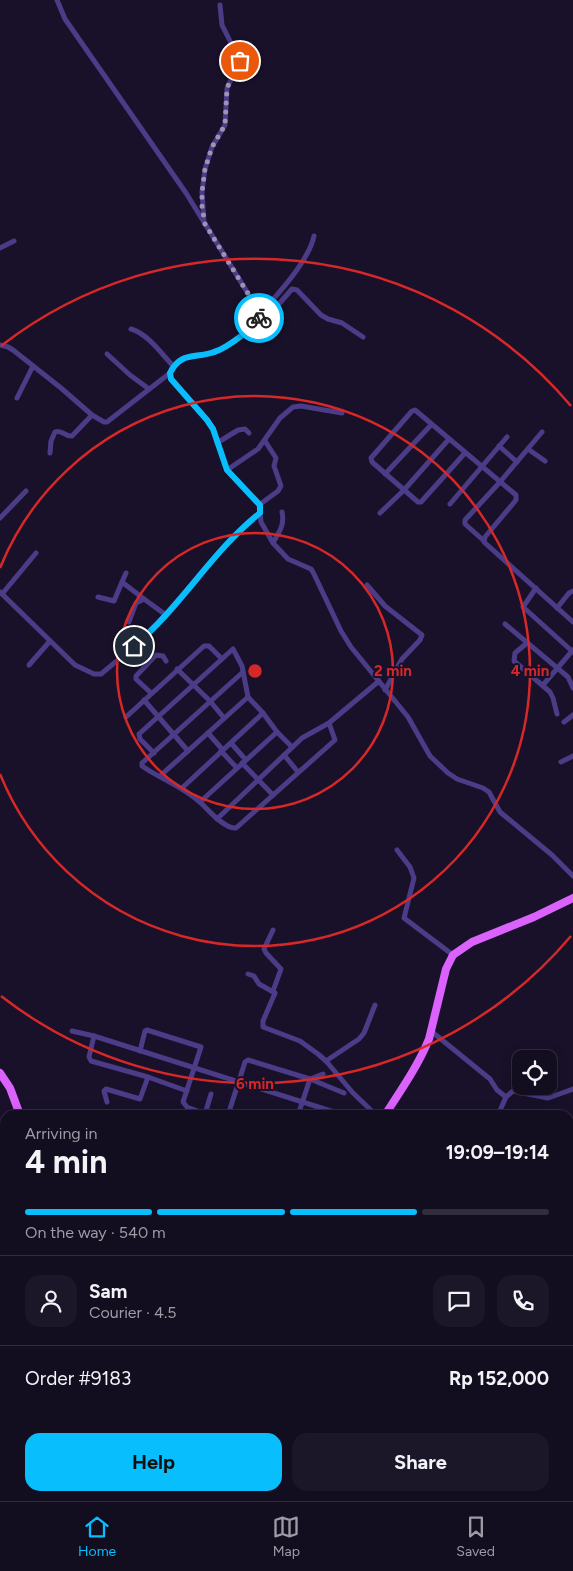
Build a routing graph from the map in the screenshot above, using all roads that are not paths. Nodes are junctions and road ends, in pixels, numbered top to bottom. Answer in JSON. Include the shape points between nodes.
{"nodes":[{"id":1,"x":57,"y":0,"type":"edge"},
{"id":2,"x":220,"y":4,"type":"dead end"},
{"id":3,"x":205,"y":224,"type":"junction"},
{"id":4,"x":314,"y":236,"type":"dead end"},
{"id":5,"x":14,"y":241,"type":"dead end"},
{"id":6,"x":0,"y":248,"type":"edge"},
{"id":7,"x":267,"y":306,"type":"junction"},
{"id":8,"x":260,"y":313,"type":"junction"},
{"id":9,"x":131,"y":329,"type":"dead end"},
{"id":10,"x":363,"y":337,"type":"dead end"},
{"id":11,"x":0,"y":345,"type":"edge"},
{"id":12,"x":107,"y":354,"type":"dead end"},
{"id":13,"x":33,"y":366,"type":"junction"},
{"id":14,"x":174,"y":366,"type":"junction"},
{"id":15,"x":170,"y":373,"type":"junction"},
{"id":16,"x":149,"y":389,"type":"junction"},
{"id":17,"x":17,"y":398,"type":"dead end"},
{"id":18,"x":342,"y":413,"type":"dead end"},
{"id":19,"x":92,"y":415,"type":"junction"},
{"id":20,"x":431,"y":425,"type":"junction"},
{"id":21,"x":542,"y":432,"type":"dead end"},
{"id":22,"x":249,"y":433,"type":"dead end"},
{"id":23,"x":507,"y":437,"type":"dead end"},
{"id":24,"x":449,"y":439,"type":"junction"},
{"id":25,"x":265,"y":442,"type":"junction"},
{"id":26,"x":217,"y":444,"type":"junction"},
{"id":27,"x":499,"y":446,"type":"junction"},
{"id":28,"x":528,"y":448,"type":"junction"},
{"id":29,"x":50,"y":453,"type":"dead end"},
{"id":30,"x":465,"y":453,"type":"junction"},
{"id":31,"x":545,"y":461,"type":"dead end"},
{"id":32,"x":517,"y":462,"type":"junction"},
{"id":33,"x":482,"y":466,"type":"junction"},
{"id":34,"x":227,"y":470,"type":"junction"},
{"id":35,"x":385,"y":474,"type":"junction"},
{"id":36,"x":500,"y":482,"type":"junction"},
{"id":37,"x":26,"y":490,"type":"dead end"},
{"id":38,"x":404,"y":490,"type":"junction"},
{"id":39,"x":450,"y":504,"type":"dead end"},
{"id":40,"x":260,"y":505,"type":"junction"},
{"id":41,"x":282,"y":512,"type":"dead end"},
{"id":42,"x":260,"y":513,"type":"junction"},
{"id":43,"x":380,"y":513,"type":"dead end"},
{"id":44,"x":0,"y":518,"type":"edge"},
{"id":45,"x":483,"y":540,"type":"junction"},
{"id":46,"x":272,"y":543,"type":"junction"},
{"id":47,"x":36,"y":554,"type":"dead end"},
{"id":48,"x":126,"y":573,"type":"dead end"},
{"id":49,"x":122,"y":582,"type":"junction"},
{"id":50,"x":367,"y":585,"type":"dead end"},
{"id":51,"x":536,"y":588,"type":"junction"},
{"id":52,"x":573,"y":592,"type":"edge"},
{"id":53,"x":1,"y":593,"type":"edge"},
{"id":54,"x":98,"y":597,"type":"dead end"},
{"id":55,"x":144,"y":599,"type":"junction"},
{"id":56,"x":557,"y":608,"type":"junction"},
{"id":57,"x":166,"y":615,"type":"junction"},
{"id":58,"x":129,"y":622,"type":"dead end"},
{"id":59,"x":573,"y":622,"type":"edge"},
{"id":60,"x":505,"y":624,"type":"dead end"},
{"id":61,"x":50,"y":641,"type":"junction"},
{"id":62,"x":527,"y":643,"type":"junction"},
{"id":63,"x":573,"y":651,"type":"edge"},
{"id":64,"x":222,"y":659,"type":"junction"},
{"id":65,"x":166,"y":661,"type":"dead end"},
{"id":66,"x":29,"y":665,"type":"dead end"},
{"id":67,"x":557,"y":668,"type":"junction"},
{"id":68,"x":177,"y":669,"type":"junction"},
{"id":69,"x":243,"y":672,"type":"junction"},
{"id":70,"x":379,"y":681,"type":"junction"},
{"id":71,"x":194,"y":685,"type":"junction"},
{"id":72,"x":543,"y":685,"type":"junction"},
{"id":73,"x":573,"y":688,"type":"edge"},
{"id":74,"x":386,"y":690,"type":"junction"},
{"id":75,"x":151,"y":693,"type":"junction"},
{"id":76,"x":248,"y":697,"type":"junction"},
{"id":77,"x":144,"y":700,"type":"junction"},
{"id":78,"x":210,"y":701,"type":"junction"},
{"id":79,"x":263,"y":713,"type":"junction"},
{"id":80,"x":557,"y":714,"type":"dead end"},
{"id":81,"x":573,"y":715,"type":"edge"},
{"id":82,"x":126,"y":717,"type":"dead end"},
{"id":83,"x":159,"y":718,"type":"junction"},
{"id":84,"x":224,"y":718,"type":"junction"},
{"id":85,"x":564,"y":722,"type":"dead end"},
{"id":86,"x":331,"y":723,"type":"junction"},
{"id":87,"x":276,"y":732,"type":"junction"},
{"id":88,"x":208,"y":734,"type":"junction"},
{"id":89,"x":174,"y":736,"type":"junction"},
{"id":90,"x":230,"y":743,"type":"junction"},
{"id":91,"x":292,"y":747,"type":"junction"},
{"id":92,"x":222,"y":750,"type":"junction"},
{"id":93,"x":188,"y":751,"type":"junction"},
{"id":94,"x":154,"y":753,"type":"junction"},
{"id":95,"x":284,"y":755,"type":"junction"},
{"id":96,"x":573,"y":756,"type":"edge"},
{"id":97,"x":244,"y":761,"type":"junction"},
{"id":98,"x":561,"y":762,"type":"dead end"},
{"id":99,"x":237,"y":768,"type":"junction"},
{"id":100,"x":298,"y":772,"type":"junction"},
{"id":101,"x":160,"y":776,"type":"junction"},
{"id":102,"x":258,"y":779,"type":"junction"},
{"id":103,"x":182,"y":788,"type":"junction"},
{"id":104,"x":273,"y":795,"type":"junction"},
{"id":105,"x":200,"y":802,"type":"junction"},
{"id":106,"x":217,"y":818,"type":"junction"},
{"id":107,"x":397,"y":850,"type":"dead end"},
{"id":108,"x":573,"y":876,"type":"edge"},
{"id":109,"x":573,"y":898,"type":"edge"},
{"id":110,"x":273,"y":930,"type":"dead end"},
{"id":111,"x":453,"y":955,"type":"junction"},
{"id":112,"x":248,"y":974,"type":"dead end"},
{"id":113,"x":273,"y":991,"type":"junction"},
{"id":114,"x":375,"y":1005,"type":"dead end"},
{"id":115,"x":72,"y":1031,"type":"dead end"},
{"id":116,"x":431,"y":1031,"type":"junction"},
{"id":117,"x":94,"y":1036,"type":"junction"},
{"id":118,"x":140,"y":1051,"type":"junction"},
{"id":119,"x":326,"y":1061,"type":"junction"},
{"id":120,"x":195,"y":1069,"type":"junction"},
{"id":121,"x":0,"y":1073,"type":"edge"},
{"id":122,"x":323,"y":1074,"type":"dead end"},
{"id":123,"x":148,"y":1077,"type":"junction"},
{"id":124,"x":310,"y":1079,"type":"junction"},
{"id":125,"x":238,"y":1082,"type":"junction"},
{"id":126,"x":573,"y":1089,"type":"edge"},
{"id":127,"x":187,"y":1091,"type":"junction"},
{"id":128,"x":344,"y":1093,"type":"dead end"},
{"id":129,"x":212,"y":1094,"type":"dead end"},
{"id":130,"x":506,"y":1097,"type":"junction"},
{"id":131,"x":107,"y":1102,"type":"dead end"},
{"id":132,"x":303,"y":1103,"type":"junction"},
{"id":133,"x":18,"y":1110,"type":"edge"},
{"id":134,"x":198,"y":1110,"type":"edge"},
{"id":135,"x":208,"y":1110,"type":"edge"},
{"id":136,"x":230,"y":1110,"type":"edge"},
{"id":137,"x":300,"y":1110,"type":"edge"},
{"id":138,"x":327,"y":1110,"type":"edge"},
{"id":139,"x":371,"y":1110,"type":"edge"},
{"id":140,"x":388,"y":1110,"type":"edge"},
{"id":141,"x":500,"y":1110,"type":"edge"},
{"id":142,"x":0,"y":1189,"type":"edge"},
{"id":143,"x":0,"y":1198,"type":"edge"},
{"id":144,"x":0,"y":1456,"type":"edge"},
{"id":145,"x":0,"y":1470,"type":"edge"}],
"edges":[{"from":1,"to":3,"type":"street","via":[[64,19]]},
{"from":2,"to":3,"type":"street","via":[[222,25],[240,61],[227,88],[225,125],[212,147],[205,169],[202,192]]},
{"from":3,"to":8,"type":"street"},
{"from":4,"to":7,"type":"street","via":[[301,264]]},
{"from":5,"to":6,"type":"street"},
{"from":7,"to":8,"type":"street"},
{"from":7,"to":10,"type":"street","via":[[278,305],[292,289],[297,290],[321,315],[342,323]]},
{"from":8,"to":14,"type":"street","via":[[256,324],[221,349],[188,356]]},
{"from":9,"to":14,"type":"street","via":[[139,331]]},
{"from":11,"to":13,"type":"street","via":[[8,347]]},
{"from":12,"to":16,"type":"street"},
{"from":13,"to":17,"type":"street"},
{"from":13,"to":19,"type":"street"},
{"from":14,"to":15,"type":"street"},
{"from":15,"to":16,"type":"street"},
{"from":15,"to":26,"type":"street","via":[[171,379],[213,429]]},
{"from":16,"to":19,"type":"street","via":[[107,422]]},
{"from":18,"to":25,"type":"street","via":[[293,407],[280,418]]},
{"from":19,"to":29,"type":"street","via":[[72,436],[55,432],[50,441]]},
{"from":20,"to":24,"type":"street"},
{"from":20,"to":35,"type":"street"},
{"from":20,"to":35,"type":"street","via":[[412,410],[371,458]]},
{"from":21,"to":28,"type":"street"},
{"from":22,"to":26,"type":"street","via":[[245,429],[238,430]]},
{"from":23,"to":27,"type":"street"},
{"from":24,"to":30,"type":"street"},
{"from":24,"to":38,"type":"street"},
{"from":25,"to":34,"type":"street"},
{"from":25,"to":40,"type":"street","via":[[276,458],[274,466],[281,486]]},
{"from":26,"to":34,"type":"street"},
{"from":27,"to":32,"type":"street"},
{"from":27,"to":33,"type":"street"},
{"from":28,"to":31,"type":"street"},
{"from":28,"to":32,"type":"street"},
{"from":30,"to":33,"type":"street"},
{"from":30,"to":38,"type":"street","via":[[421,502]]},
{"from":32,"to":36,"type":"street"},
{"from":33,"to":36,"type":"street"},
{"from":33,"to":39,"type":"street"},
{"from":34,"to":40,"type":"street"},
{"from":35,"to":38,"type":"street"},
{"from":36,"to":45,"type":"street","via":[[516,495],[516,500]]},
{"from":36,"to":45,"type":"street","via":[[464,522]]},
{"from":37,"to":44,"type":"street"},
{"from":38,"to":43,"type":"street"},
{"from":40,"to":42,"type":"street"},
{"from":41,"to":46,"type":"street","via":[[284,523]]},
{"from":42,"to":46,"type":"street"},
{"from":42,"to":57,"type":"street","via":[[243,527]]},
{"from":45,"to":51,"type":"street"},
{"from":46,"to":70,"type":"street","via":[[288,559],[311,569],[341,631]]},
{"from":47,"to":53,"type":"street"},
{"from":48,"to":49,"type":"street"},
{"from":49,"to":54,"type":"street","via":[[114,601]]},
{"from":49,"to":55,"type":"street"},
{"from":50,"to":74,"type":"street","via":[[385,606],[422,635],[402,659]]},
{"from":51,"to":56,"type":"street"},
{"from":51,"to":63,"type":"street","via":[[523,607]]},
{"from":52,"to":56,"type":"street","via":[[569,592]]},
{"from":53,"to":61,"type":"street"},
{"from":55,"to":57,"type":"street"},
{"from":55,"to":58,"type":"street","via":[[136,603]]},
{"from":56,"to":59,"type":"street"},
{"from":57,"to":61,"type":"street","via":[[101,674],[75,665]]},
{"from":60,"to":62,"type":"street"},
{"from":61,"to":66,"type":"street"},
{"from":62,"to":67,"type":"street"},
{"from":62,"to":72,"type":"street","via":[[515,653],[514,661]]},
{"from":63,"to":67,"type":"street"},
{"from":64,"to":68,"type":"street","via":[[209,646],[204,646]]},
{"from":64,"to":69,"type":"street","via":[[234,650]]},
{"from":64,"to":71,"type":"street"},
{"from":65,"to":75,"type":"street","via":[[163,656],[156,655],[136,676]]},
{"from":67,"to":72,"type":"street"},
{"from":67,"to":73,"type":"street","via":[[568,677]]},
{"from":68,"to":71,"type":"street"},
{"from":68,"to":75,"type":"street"},
{"from":69,"to":76,"type":"street"},
{"from":69,"to":78,"type":"street"},
{"from":70,"to":74,"type":"street"},
{"from":70,"to":86,"type":"street"},
{"from":71,"to":78,"type":"street"},
{"from":71,"to":83,"type":"street"},
{"from":72,"to":80,"type":"street","via":[[553,698]]},
{"from":74,"to":108,"type":"street","via":[[408,717],[437,763],[457,779],[489,792],[500,812]]},
{"from":75,"to":77,"type":"street"},
{"from":76,"to":79,"type":"street"},
{"from":76,"to":84,"type":"street"},
{"from":77,"to":82,"type":"street"},
{"from":77,"to":83,"type":"street"},
{"from":78,"to":84,"type":"street"},
{"from":78,"to":89,"type":"street"},
{"from":79,"to":87,"type":"street"},
{"from":79,"to":90,"type":"street"},
{"from":81,"to":85,"type":"street"},
{"from":83,"to":89,"type":"street"},
{"from":83,"to":94,"type":"street","via":[[138,736]]},
{"from":84,"to":88,"type":"street"},
{"from":86,"to":91,"type":"street","via":[[307,734]]},
{"from":86,"to":100,"type":"street","via":[[336,740]]},
{"from":87,"to":91,"type":"street"},
{"from":87,"to":97,"type":"street"},
{"from":88,"to":92,"type":"street"},
{"from":88,"to":93,"type":"street"},
{"from":89,"to":93,"type":"street"},
{"from":89,"to":94,"type":"street"},
{"from":90,"to":92,"type":"street"},
{"from":90,"to":97,"type":"street"},
{"from":91,"to":95,"type":"street"},
{"from":92,"to":99,"type":"street"},
{"from":92,"to":103,"type":"street"},
{"from":93,"to":101,"type":"street"},
{"from":94,"to":101,"type":"street","via":[[142,766]]},
{"from":95,"to":100,"type":"street"},
{"from":95,"to":102,"type":"street"},
{"from":96,"to":98,"type":"street"},
{"from":97,"to":99,"type":"street"},
{"from":97,"to":102,"type":"street"},
{"from":99,"to":105,"type":"street"},
{"from":100,"to":104,"type":"street"},
{"from":101,"to":103,"type":"street"},
{"from":102,"to":104,"type":"street"},
{"from":102,"to":106,"type":"street"},
{"from":103,"to":105,"type":"street"},
{"from":104,"to":106,"type":"street","via":[[234,829]]},
{"from":105,"to":106,"type":"street"},
{"from":107,"to":111,"type":"street","via":[[414,878],[404,918]]},
{"from":109,"to":111,"type":"main road","via":[[472,942]]},
{"from":110,"to":113,"type":"street","via":[[264,949],[281,969]]},
{"from":111,"to":116,"type":"main road","via":[[446,969]]},
{"from":112,"to":113,"type":"street"},
{"from":113,"to":119,"type":"street","via":[[263,1027],[304,1043]]},
{"from":114,"to":119,"type":"street","via":[[359,1039]]},
{"from":115,"to":117,"type":"street"},
{"from":116,"to":130,"type":"street","via":[[490,1079]]},
{"from":116,"to":140,"type":"main road","via":[[417,1066]]},
{"from":117,"to":118,"type":"street"},
{"from":117,"to":123,"type":"street","via":[[91,1061]]},
{"from":118,"to":120,"type":"street"},
{"from":118,"to":120,"type":"street","via":[[147,1030],[200,1047]]},
{"from":119,"to":139,"type":"street"},
{"from":120,"to":125,"type":"street"},
{"from":120,"to":127,"type":"street"},
{"from":121,"to":133,"type":"main road"},
{"from":122,"to":124,"type":"street"},
{"from":123,"to":127,"type":"street"},
{"from":123,"to":131,"type":"street","via":[[140,1099],[106,1089]]},
{"from":124,"to":125,"type":"street","via":[[248,1060]]},
{"from":124,"to":128,"type":"street"},
{"from":124,"to":132,"type":"street"},
{"from":125,"to":132,"type":"street"},
{"from":125,"to":136,"type":"street"},
{"from":126,"to":130,"type":"street","via":[[548,1098],[515,1091]]},
{"from":127,"to":134,"type":"street","via":[[184,1104]]},
{"from":129,"to":135,"type":"street"},
{"from":130,"to":141,"type":"street"},
{"from":132,"to":137,"type":"street"},
{"from":132,"to":138,"type":"street"},
{"from":142,"to":143,"type":"street"},
{"from":144,"to":145,"type":"main road"}]}
